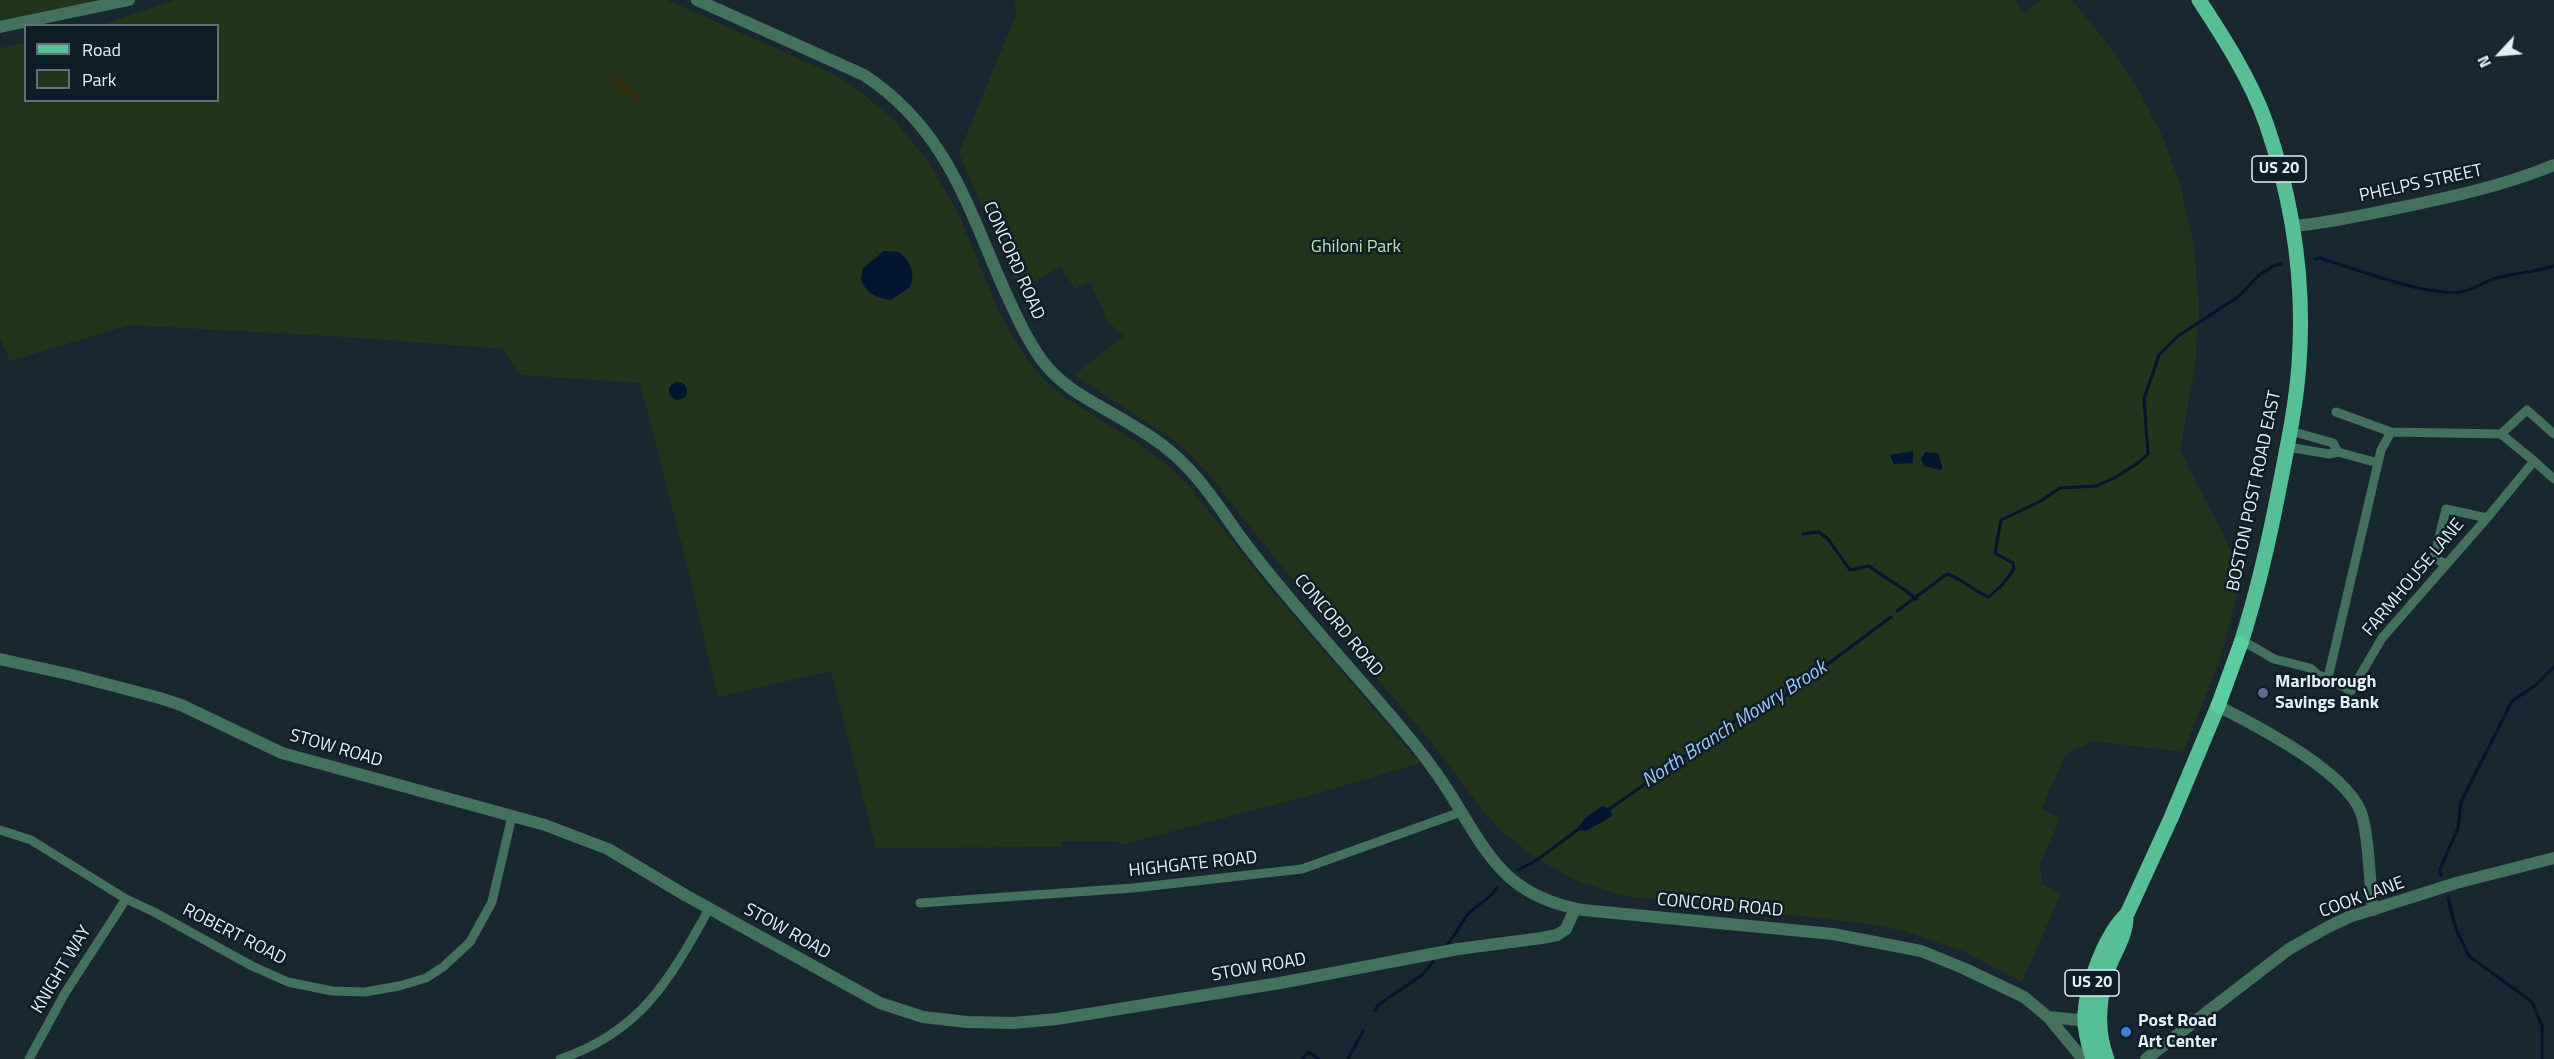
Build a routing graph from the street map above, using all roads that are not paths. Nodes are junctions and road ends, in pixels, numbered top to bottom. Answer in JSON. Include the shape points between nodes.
{"nodes":[{"id":1,"x":129,"y":0,"type":"edge"},
{"id":2,"x":697,"y":0,"type":"edge"},
{"id":3,"x":2199,"y":0,"type":"edge"},
{"id":4,"x":0,"y":27,"type":"edge"},
{"id":5,"x":2554,"y":165,"type":"edge"},
{"id":6,"x":2293,"y":226,"type":"junction"},
{"id":7,"x":2336,"y":412,"type":"dead end"},
{"id":8,"x":2391,"y":432,"type":"junction"},
{"id":9,"x":2500,"y":434,"type":"junction"},
{"id":10,"x":2554,"y":434,"type":"edge"},
{"id":11,"x":2289,"y":439,"type":"junction"},
{"id":12,"x":2338,"y":452,"type":"junction"},
{"id":13,"x":2534,"y":461,"type":"junction"},
{"id":14,"x":2378,"y":463,"type":"junction"},
{"id":15,"x":2554,"y":479,"type":"edge"},
{"id":16,"x":2487,"y":518,"type":"junction"},
{"id":17,"x":2446,"y":564,"type":"junction"},
{"id":18,"x":2241,"y":644,"type":"junction"},
{"id":19,"x":0,"y":659,"type":"edge"},
{"id":20,"x":2328,"y":678,"type":"junction"},
{"id":21,"x":2218,"y":706,"type":"junction"},
{"id":22,"x":1461,"y":812,"type":"junction"},
{"id":23,"x":512,"y":816,"type":"junction"},
{"id":24,"x":0,"y":830,"type":"edge"},
{"id":25,"x":2554,"y":858,"type":"edge"},
{"id":26,"x":126,"y":899,"type":"junction"},
{"id":27,"x":920,"y":903,"type":"dead end"},
{"id":28,"x":709,"y":909,"type":"junction"},
{"id":29,"x":1575,"y":909,"type":"junction"},
{"id":30,"x":2373,"y":910,"type":"junction"},
{"id":31,"x":2048,"y":1017,"type":"junction"},
{"id":32,"x":2093,"y":1028,"type":"junction"},
{"id":33,"x":2061,"y":1033,"type":"junction"},
{"id":34,"x":29,"y":1059,"type":"edge"},
{"id":35,"x":560,"y":1059,"type":"edge"},
{"id":36,"x":2082,"y":1059,"type":"edge"},
{"id":37,"x":2092,"y":1059,"type":"edge"},
{"id":38,"x":2107,"y":1059,"type":"edge"},
{"id":39,"x":2146,"y":1059,"type":"edge"}],
"edges":[{"from":1,"to":4,"type":"street"},
{"from":2,"to":22,"type":"street","name":"CONCORD ROAD","via":[[864,75],[916,119],[947,161],[1018,319],[1054,376],[1149,436],[1200,481],[1255,557],[1414,743]]},
{"from":3,"to":6,"type":"main road","name":"BOSTON POST ROAD EAST","number":"US 20","via":[[2235,59],[2266,122]]},
{"from":5,"to":6,"type":"street","name":"PHELPS STREET","via":[[2473,192]]},
{"from":6,"to":11,"type":"main road","name":"BOSTON POST ROAD EAST","number":"US 20","via":[[2301,319]]},
{"from":7,"to":8,"type":"street"},
{"from":8,"to":9,"type":"street"},
{"from":8,"to":14,"type":"street","name":"FARMHOUSE LANE"},
{"from":9,"to":10,"type":"street","via":[[2527,410]]},
{"from":9,"to":13,"type":"street"},
{"from":11,"to":12,"type":"street","via":[[2329,454]]},
{"from":11,"to":12,"type":"street","via":[[2333,443]]},
{"from":11,"to":18,"type":"main road","name":"BOSTON POST ROAD EAST","number":"US 20","via":[[2269,540]]},
{"from":12,"to":14,"type":"street"},
{"from":13,"to":15,"type":"street"},
{"from":13,"to":16,"type":"street","name":"FARMHOUSE LANE"},
{"from":14,"to":20,"type":"street","name":"FARMHOUSE LANE"},
{"from":16,"to":17,"type":"street","name":"FARMHOUSE LANE"},
{"from":16,"to":17,"type":"street","via":[[2446,509],[2433,558]]},
{"from":17,"to":20,"type":"street","name":"FARMHOUSE LANE","via":[[2382,638],[2351,691]]},
{"from":18,"to":20,"type":"street"},
{"from":18,"to":21,"type":"highway","name":"BOSTON POST ROAD EAST","number":"US 20"},
{"from":19,"to":23,"type":"street","name":"STOW ROAD","via":[[160,698],[282,753]]},
{"from":21,"to":30,"type":"street","via":[[2319,765],[2356,799],[2363,818]]},
{"from":21,"to":32,"type":"main road","name":"BOSTON POST ROAD EAST","number":"US 20","via":[[2127,914]]},
{"from":22,"to":27,"type":"street","name":"HIGHGATE ROAD","via":[[1302,869],[1109,890]]},
{"from":22,"to":29,"type":"street","name":"CONCORD ROAD","via":[[1487,853],[1511,880],[1545,900]]},
{"from":23,"to":26,"type":"street","name":"ROBERT ROAD","via":[[492,902],[470,942],[426,978],[399,986],[365,992],[332,991],[288,981]]},
{"from":23,"to":28,"type":"street","name":"STOW ROAD","via":[[567,831],[608,849]]},
{"from":24,"to":26,"type":"street","name":"ROBERT ROAD","via":[[31,840]]},
{"from":25,"to":30,"type":"street","name":"COOK LANE","via":[[2456,883]]},
{"from":26,"to":34,"type":"street","name":"KNIGHT WAY","via":[[64,993]]},
{"from":28,"to":29,"type":"street","name":"STOW ROAD","via":[[880,1003],[922,1017],[990,1023],[1080,1016],[1369,968],[1458,949],[1542,938],[1566,929]]},
{"from":28,"to":35,"type":"street","via":[[658,992],[637,1016],[610,1036]]},
{"from":29,"to":31,"type":"street","name":"CONCORD ROAD","via":[[1833,934],[1898,945],[1942,958],[2004,987]]},
{"from":30,"to":39,"type":"street","name":"COOK LANE","via":[[2345,919],[2289,950]]},
{"from":31,"to":32,"type":"street","via":[[2079,1020]]},
{"from":31,"to":33,"type":"street","name":"CONCORD ROAD"},
{"from":32,"to":33,"type":"street","via":[[2070,1035]]},
{"from":32,"to":37,"type":"main road","name":"BOSTON POST ROAD EAST","number":"US 20"},
{"from":32,"to":38,"type":"main road","name":"BOSTON POST ROAD EAST","number":"US 20"},
{"from":33,"to":36,"type":"street","name":"CONCORD ROAD"}]}
